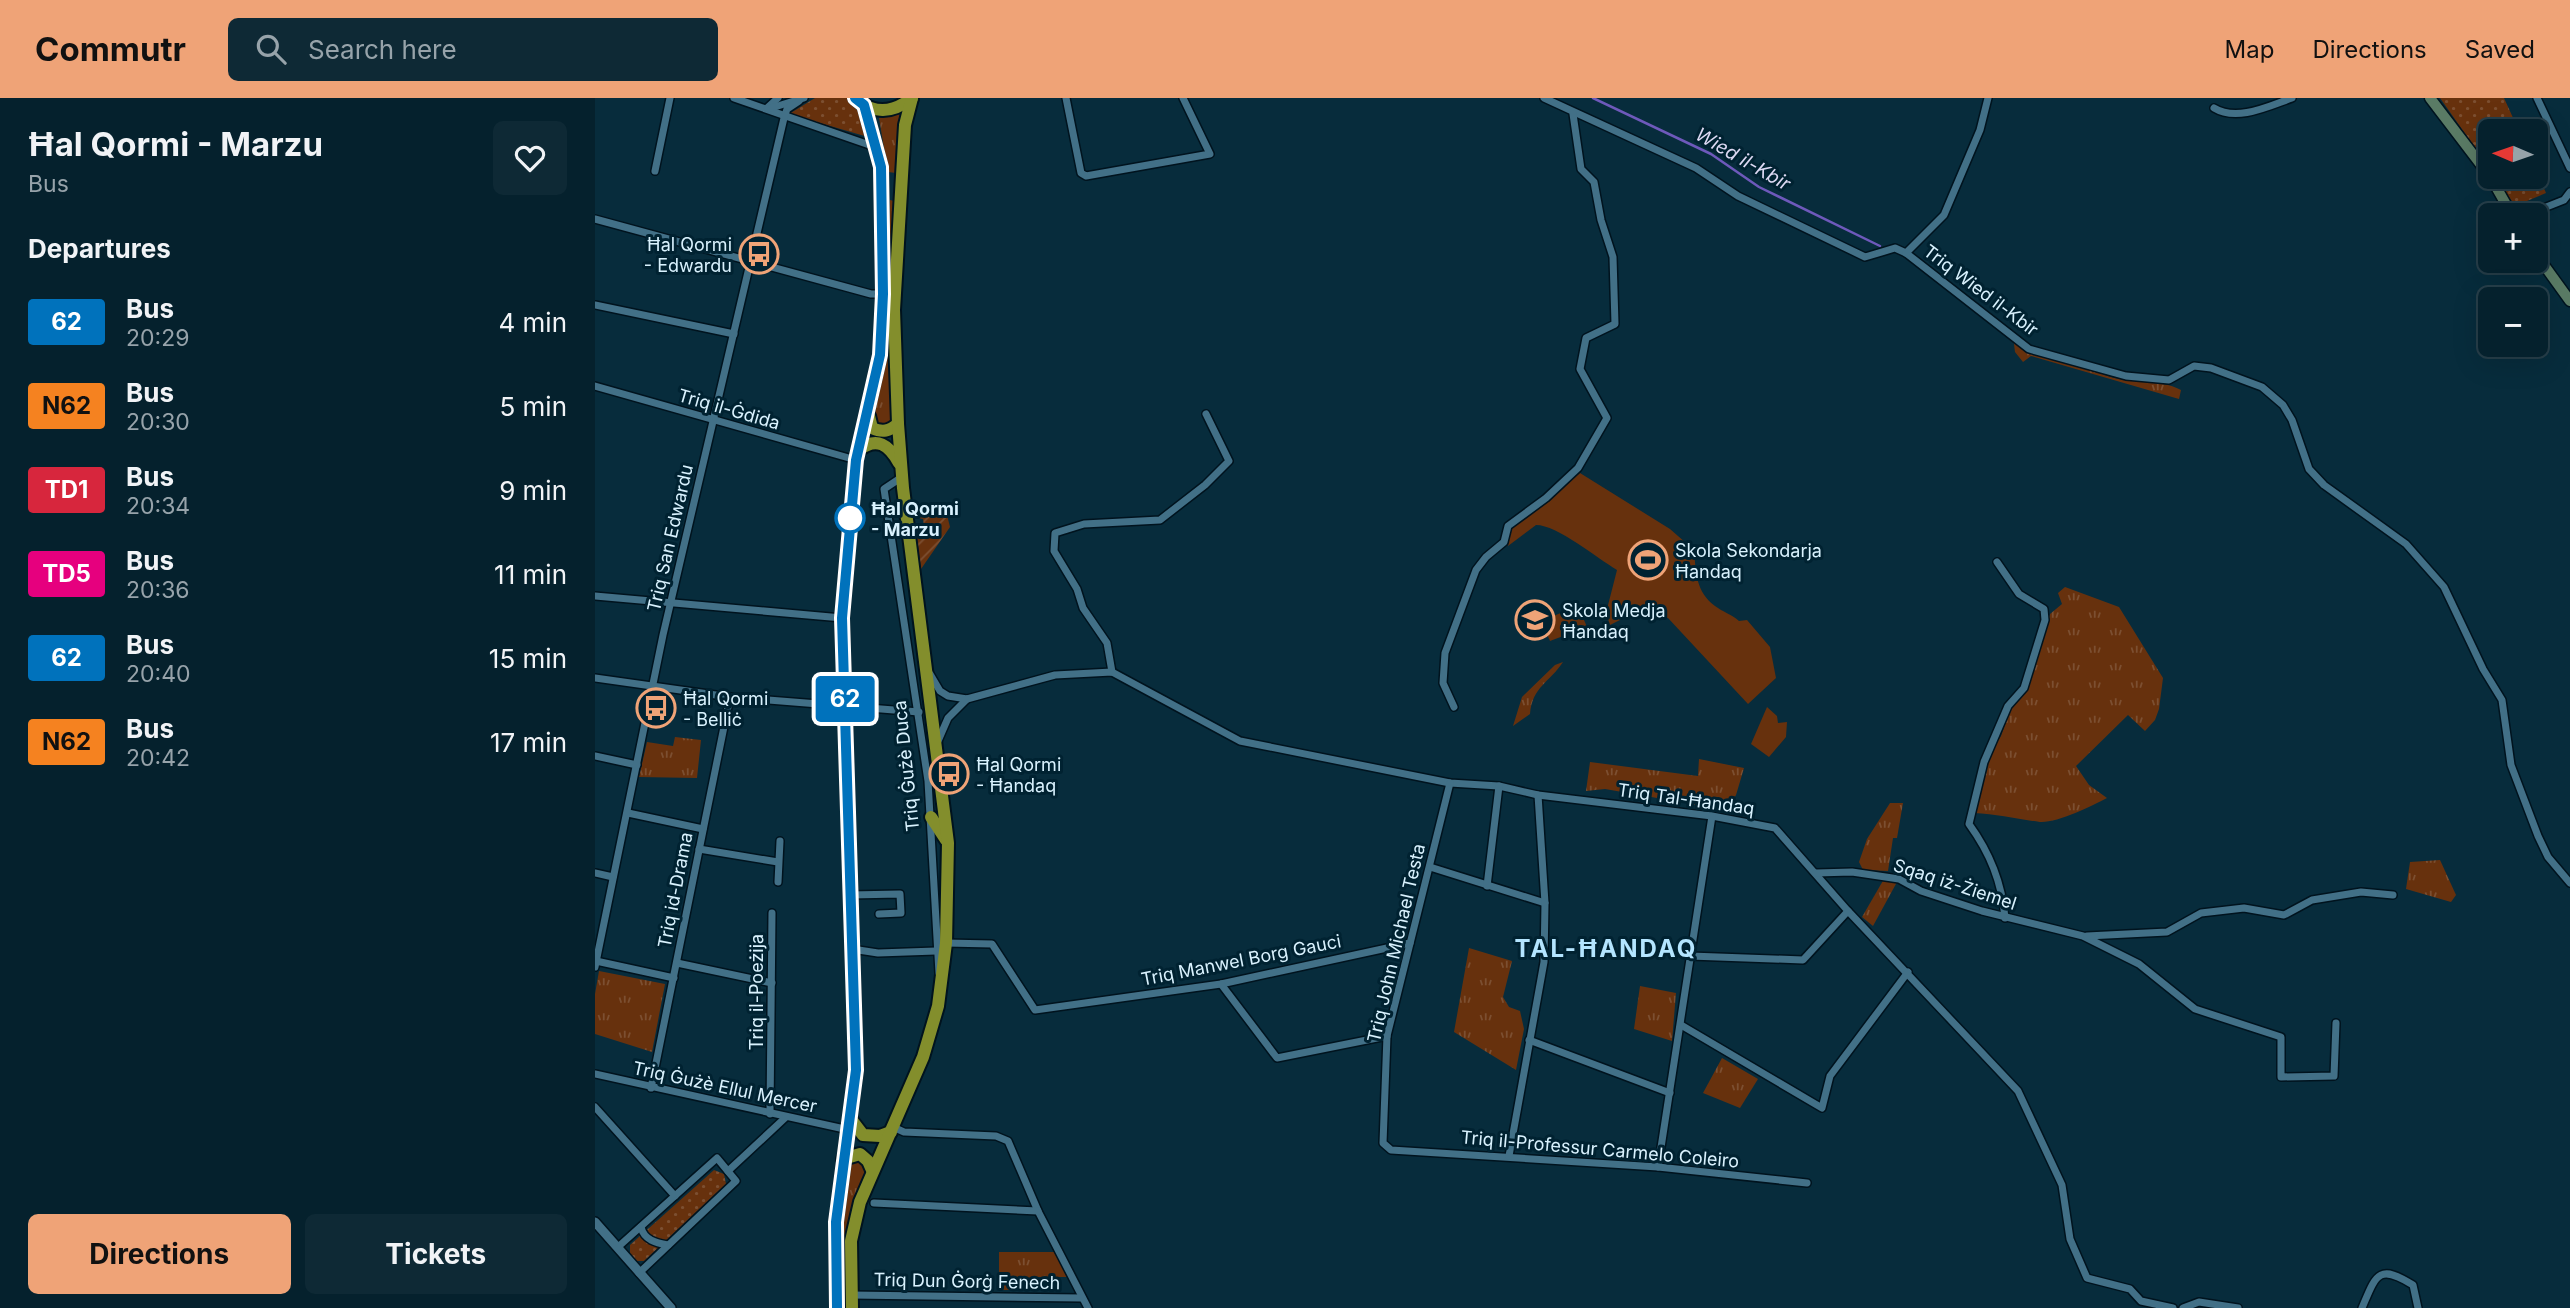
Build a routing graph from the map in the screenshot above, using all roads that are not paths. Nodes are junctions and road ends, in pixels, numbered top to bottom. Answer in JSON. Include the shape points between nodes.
{"nodes":[{"id":1,"x":670,"y":98,"type":"edge"},
{"id":2,"x":734,"y":98,"type":"edge"},
{"id":3,"x":778,"y":98,"type":"edge"},
{"id":4,"x":912,"y":98,"type":"edge"},
{"id":5,"x":1066,"y":98,"type":"edge"},
{"id":6,"x":1183,"y":98,"type":"edge"},
{"id":7,"x":1543,"y":98,"type":"edge"},
{"id":8,"x":1988,"y":98,"type":"edge"},
{"id":9,"x":2292,"y":98,"type":"edge"},
{"id":10,"x":2430,"y":98,"type":"edge"},
{"id":11,"x":2537,"y":98,"type":"edge"},
{"id":12,"x":801,"y":99,"type":"edge"},
{"id":13,"x":860,"y":102,"type":"edge"},
{"id":14,"x":2214,"y":107,"type":"dead end"},
{"id":15,"x":766,"y":109,"type":"junction"},
{"id":16,"x":1573,"y":114,"type":"junction"},
{"id":17,"x":784,"y":118,"type":"junction"},
{"id":18,"x":878,"y":148,"type":"junction"},
{"id":19,"x":2570,"y":168,"type":"edge"},
{"id":20,"x":655,"y":171,"type":"dead end"},
{"id":21,"x":2570,"y":192,"type":"edge"},
{"id":22,"x":2505,"y":203,"type":"edge"},
{"id":23,"x":2548,"y":206,"type":"edge"},
{"id":24,"x":595,"y":219,"type":"edge"},
{"id":25,"x":1906,"y":253,"type":"junction"},
{"id":26,"x":751,"y":261,"type":"junction"},
{"id":27,"x":2548,"y":271,"type":"edge"},
{"id":28,"x":883,"y":294,"type":"junction"},
{"id":29,"x":2570,"y":301,"type":"edge"},
{"id":30,"x":595,"y":305,"type":"edge"},
{"id":31,"x":734,"y":334,"type":"junction"},
{"id":32,"x":595,"y":386,"type":"edge"},
{"id":33,"x":869,"y":413,"type":"junction"},
{"id":34,"x":1206,"y":414,"type":"dead end"},
{"id":35,"x":714,"y":421,"type":"junction"},
{"id":36,"x":898,"y":424,"type":"junction"},
{"id":37,"x":857,"y":455,"type":"junction"},
{"id":38,"x":902,"y":472,"type":"junction"},
{"id":39,"x":1997,"y":562,"type":"dead end"},
{"id":40,"x":595,"y":596,"type":"edge"},
{"id":41,"x":670,"y":603,"type":"junction"},
{"id":42,"x":842,"y":618,"type":"junction"},
{"id":43,"x":925,"y":660,"type":"junction"},
{"id":44,"x":1112,"y":672,"type":"junction"},
{"id":45,"x":595,"y":678,"type":"edge"},
{"id":46,"x":651,"y":688,"type":"junction"},
{"id":47,"x":730,"y":698,"type":"junction"},
{"id":48,"x":967,"y":699,"type":"junction"},
{"id":49,"x":846,"y":706,"type":"junction"},
{"id":50,"x":1454,"y":707,"type":"dead end"},
{"id":51,"x":919,"y":712,"type":"junction"},
{"id":52,"x":936,"y":747,"type":"junction"},
{"id":53,"x":595,"y":756,"type":"edge"},
{"id":54,"x":637,"y":765,"type":"junction"},
{"id":55,"x":1450,"y":783,"type":"junction"},
{"id":56,"x":1499,"y":786,"type":"junction"},
{"id":57,"x":1538,"y":795,"type":"junction"},
{"id":58,"x":628,"y":813,"type":"junction"},
{"id":59,"x":1712,"y":816,"type":"junction"},
{"id":60,"x":931,"y":817,"type":"junction"},
{"id":61,"x":703,"y":829,"type":"junction"},
{"id":62,"x":780,"y":841,"type":"dead end"},
{"id":63,"x":948,"y":843,"type":"junction"},
{"id":64,"x":699,"y":849,"type":"junction"},
{"id":65,"x":778,"y":862,"type":"junction"},
{"id":66,"x":1430,"y":867,"type":"junction"},
{"id":67,"x":595,"y":873,"type":"edge"},
{"id":68,"x":1816,"y":873,"type":"junction"},
{"id":69,"x":613,"y":877,"type":"junction"},
{"id":70,"x":778,"y":882,"type":"dead end"},
{"id":71,"x":2570,"y":883,"type":"edge"},
{"id":72,"x":1487,"y":886,"type":"junction"},
{"id":73,"x":850,"y":895,"type":"junction"},
{"id":74,"x":2393,"y":895,"type":"dead end"},
{"id":75,"x":1545,"y":903,"type":"junction"},
{"id":76,"x":1848,"y":911,"type":"junction"},
{"id":77,"x":772,"y":913,"type":"dead end"},
{"id":78,"x":879,"y":914,"type":"dead end"},
{"id":79,"x":2005,"y":918,"type":"junction"},
{"id":80,"x":2083,"y":936,"type":"junction"},
{"id":81,"x":1410,"y":943,"type":"junction"},
{"id":82,"x":941,"y":947,"type":"junction"},
{"id":83,"x":852,"y":950,"type":"junction"},
{"id":84,"x":596,"y":951,"type":"edge"},
{"id":85,"x":1690,"y":956,"type":"junction"},
{"id":86,"x":677,"y":963,"type":"junction"},
{"id":87,"x":596,"y":964,"type":"edge"},
{"id":88,"x":1908,"y":972,"type":"junction"},
{"id":89,"x":674,"y":978,"type":"junction"},
{"id":90,"x":772,"y":983,"type":"junction"},
{"id":91,"x":1221,"y":984,"type":"junction"},
{"id":92,"x":2336,"y":1023,"type":"dead end"},
{"id":93,"x":1681,"y":1025,"type":"junction"},
{"id":94,"x":1387,"y":1036,"type":"junction"},
{"id":95,"x":1529,"y":1040,"type":"junction"},
{"id":96,"x":595,"y":1074,"type":"edge"},
{"id":97,"x":651,"y":1088,"type":"junction"},
{"id":98,"x":1670,"y":1093,"type":"junction"},
{"id":99,"x":595,"y":1107,"type":"edge"},
{"id":100,"x":770,"y":1114,"type":"junction"},
{"id":101,"x":786,"y":1117,"type":"junction"},
{"id":102,"x":850,"y":1124,"type":"junction"},
{"id":103,"x":896,"y":1130,"type":"junction"},
{"id":104,"x":1391,"y":1150,"type":"joint"},
{"id":105,"x":1509,"y":1156,"type":"junction"},
{"id":106,"x":843,"y":1159,"type":"junction"},
{"id":107,"x":1658,"y":1167,"type":"junction"},
{"id":108,"x":872,"y":1170,"type":"junction"},
{"id":109,"x":728,"y":1171,"type":"junction"},
{"id":110,"x":1807,"y":1183,"type":"dead end"},
{"id":111,"x":675,"y":1196,"type":"junction"},
{"id":112,"x":874,"y":1203,"type":"dead end"},
{"id":113,"x":1038,"y":1211,"type":"junction"},
{"id":114,"x":595,"y":1222,"type":"edge"},
{"id":115,"x":641,"y":1227,"type":"junction"},
{"id":116,"x":668,"y":1245,"type":"junction"},
{"id":117,"x":618,"y":1247,"type":"junction"},
{"id":118,"x":639,"y":1273,"type":"junction"},
{"id":119,"x":994,"y":1297,"type":"junction"},
{"id":120,"x":1082,"y":1298,"type":"junction"},
{"id":121,"x":852,"y":1301,"type":"edge"},
{"id":122,"x":671,"y":1308,"type":"edge"},
{"id":123,"x":837,"y":1308,"type":"edge"},
{"id":124,"x":989,"y":1308,"type":"edge"},
{"id":125,"x":1088,"y":1308,"type":"edge"},
{"id":126,"x":2173,"y":1308,"type":"edge"},
{"id":127,"x":2183,"y":1308,"type":"edge"},
{"id":128,"x":2238,"y":1308,"type":"edge"},
{"id":129,"x":2362,"y":1308,"type":"edge"},
{"id":130,"x":2418,"y":1308,"type":"edge"}],
"edges":[{"from":1,"to":20,"type":"street"},
{"from":2,"to":15,"type":"street"},
{"from":3,"to":15,"type":"street"},
{"from":4,"to":13,"type":"highway","via":[[889,110]]},
{"from":4,"to":36,"type":"highway","name":"Triq Ġużè Duca","via":[[905,125],[894,310]]},
{"from":5,"to":6,"type":"street","via":[[1081,173],[1086,176],[1210,154]]},
{"from":7,"to":16,"type":"street"},
{"from":8,"to":25,"type":"street","via":[[1980,130],[1944,215]]},
{"from":9,"to":14,"type":"street","via":[[2235,113],[2224,114]]},
{"from":10,"to":22,"type":"main road"},
{"from":11,"to":19,"type":"street"},
{"from":12,"to":15,"type":"street"},
{"from":12,"to":17,"type":"street","via":[[787,109]]},
{"from":13,"to":18,"type":"highway"},
{"from":15,"to":17,"type":"street"},
{"from":16,"to":25,"type":"street","via":[[1696,169],[1738,196],[1865,257],[1895,248]]},
{"from":16,"to":50,"type":"street","via":[[1581,169],[1594,182],[1613,257],[1615,324],[1586,338],[1580,369],[1607,418],[1578,468],[1508,526],[1504,542],[1476,570],[1444,653],[1444,682]]},
{"from":17,"to":18,"type":"street"},
{"from":17,"to":26,"type":"street","name":"Triq San Edwardu"},
{"from":18,"to":28,"type":"highway"},
{"from":21,"to":23,"type":"street"},
{"from":24,"to":26,"type":"street"},
{"from":25,"to":71,"type":"street","name":"Triq Wied il-Kbir","via":[[2029,349],[2126,376],[2169,380],[2194,366],[2211,368],[2262,387],[2283,405],[2293,420],[2309,469],[2406,544],[2444,587],[2502,700],[2511,765],[2537,836]]},
{"from":26,"to":28,"type":"street"},
{"from":26,"to":31,"type":"street","name":"Triq San Edwardu"},
{"from":27,"to":29,"type":"main road"},
{"from":28,"to":33,"type":"highway","via":[[880,355]]},
{"from":30,"to":31,"type":"street"},
{"from":31,"to":35,"type":"street","name":"Triq San Edwardu"},
{"from":32,"to":35,"type":"street","name":"Triq il-Ġdida"},
{"from":33,"to":36,"type":"highway","via":[[870,423],[878,431]]},
{"from":33,"to":37,"type":"highway"},
{"from":34,"to":44,"type":"street","via":[[1229,461],[1205,485],[1160,520],[1084,524],[1055,533],[1054,551],[1107,643]]},
{"from":35,"to":37,"type":"street","name":"Triq il-Ġdida"},
{"from":35,"to":41,"type":"street","name":"Triq San Edwardu"},
{"from":36,"to":38,"type":"highway","name":"Triq Ġużè Duca"},
{"from":37,"to":38,"type":"highway","via":[[870,443],[881,443],[894,453]]},
{"from":37,"to":42,"type":"highway"},
{"from":38,"to":43,"type":"highway","name":"Triq Ġużè Duca"},
{"from":38,"to":51,"type":"street","name":"Triq Ġużè Duca","via":[[884,489]]},
{"from":39,"to":79,"type":"street","via":[[2019,594],[2043,609],[2045,620],[2024,688],[2008,706],[1984,762],[1969,824],[1990,853]]},
{"from":40,"to":41,"type":"street"},
{"from":41,"to":42,"type":"street"},
{"from":41,"to":46,"type":"street","name":"Triq San Edwardu"},
{"from":42,"to":49,"type":"highway"},
{"from":43,"to":48,"type":"street","via":[[940,691]]},
{"from":43,"to":52,"type":"highway","name":"Triq Ġużè Duca"},
{"from":44,"to":48,"type":"street","via":[[1055,675]]},
{"from":44,"to":55,"type":"street","name":"Triq Tal-Ħandaq","via":[[1240,741]]},
{"from":45,"to":46,"type":"street"},
{"from":46,"to":47,"type":"street"},
{"from":46,"to":54,"type":"street","name":"Triq San Edwardu"},
{"from":47,"to":49,"type":"street"},
{"from":47,"to":61,"type":"street","name":"Triq id-Drama"},
{"from":48,"to":52,"type":"street","via":[[949,718]]},
{"from":49,"to":51,"type":"street"},
{"from":49,"to":73,"type":"highway"},
{"from":51,"to":60,"type":"street","name":"Triq Ġużè Duca"},
{"from":52,"to":63,"type":"highway","name":"Triq Ġużè Duca"},
{"from":53,"to":54,"type":"street"},
{"from":54,"to":58,"type":"street","name":"Triq San Edwardu"},
{"from":55,"to":56,"type":"street","name":"Triq Tal-Ħandaq"},
{"from":55,"to":66,"type":"street","name":"Triq John Michael Testa"},
{"from":56,"to":57,"type":"street","name":"Triq Tal-Ħandaq"},
{"from":56,"to":72,"type":"street"},
{"from":57,"to":59,"type":"street","name":"Triq Tal-Ħandaq"},
{"from":57,"to":75,"type":"street"},
{"from":58,"to":61,"type":"street"},
{"from":58,"to":69,"type":"street","name":"Triq San Edwardu"},
{"from":59,"to":68,"type":"street","name":"Triq Tal-Ħandaq","via":[[1775,828]]},
{"from":59,"to":85,"type":"street"},
{"from":60,"to":63,"type":"highway"},
{"from":60,"to":82,"type":"street","name":"Triq Ġużè Duca"},
{"from":61,"to":64,"type":"street","name":"Triq id-Drama"},
{"from":62,"to":65,"type":"street"},
{"from":63,"to":82,"type":"highway","name":"Triq Ġużè Duca"},
{"from":64,"to":65,"type":"street"},
{"from":64,"to":86,"type":"street","name":"Triq id-Drama"},
{"from":65,"to":70,"type":"street"},
{"from":66,"to":72,"type":"street"},
{"from":66,"to":81,"type":"street","name":"Triq John Michael Testa"},
{"from":67,"to":69,"type":"street"},
{"from":68,"to":76,"type":"street","name":"Triq Tal-Ħandaq"},
{"from":68,"to":79,"type":"street","name":"Sqaq iż-Żiemel","via":[[1852,872],[1899,879],[1921,891]]},
{"from":69,"to":84,"type":"street","name":"Triq San Edwardu"},
{"from":72,"to":75,"type":"street"},
{"from":73,"to":78,"type":"street","via":[[900,894],[901,914]]},
{"from":73,"to":83,"type":"highway"},
{"from":74,"to":80,"type":"street","via":[[2361,892],[2312,900],[2284,915],[2244,908],[2201,913],[2167,932]]},
{"from":75,"to":95,"type":"street","via":[[1544,962]]},
{"from":76,"to":85,"type":"street","via":[[1803,960]]},
{"from":76,"to":88,"type":"street","name":"Triq Tal-Ħandaq"},
{"from":77,"to":90,"type":"street","name":"Triq il-Poeżija"},
{"from":79,"to":80,"type":"street","name":"Sqaq iż-Żiemel"},
{"from":80,"to":92,"type":"street","via":[[2139,964],[2195,1009],[2281,1037],[2281,1077],[2334,1076]]},
{"from":81,"to":91,"type":"street","name":"Triq Manwel Borg Gauci"},
{"from":81,"to":94,"type":"street","name":"Triq John Michael Testa"},
{"from":82,"to":83,"type":"street","via":[[878,953]]},
{"from":82,"to":91,"type":"street","name":"Triq Manwel Borg Gauci","via":[[992,944],[1035,1010]]},
{"from":82,"to":103,"type":"highway","name":"Triq Ġużè Duca","via":[[942,980],[923,1056]]},
{"from":83,"to":102,"type":"highway","via":[[856,1070]]},
{"from":84,"to":87,"type":"street","name":"Triq San Edwardu"},
{"from":85,"to":93,"type":"street"},
{"from":86,"to":89,"type":"street","name":"Triq id-Drama"},
{"from":86,"to":90,"type":"street"},
{"from":87,"to":89,"type":"street"},
{"from":88,"to":93,"type":"street","via":[[1830,1076],[1822,1108]]},
{"from":88,"to":126,"type":"street","name":"Triq Tal-Ħandaq","via":[[2018,1091],[2062,1185],[2070,1239],[2087,1278],[2130,1289],[2141,1301]]},
{"from":89,"to":97,"type":"street","name":"Triq id-Drama"},
{"from":90,"to":100,"type":"street","name":"Triq il-Poeżija"},
{"from":91,"to":94,"type":"street","via":[[1277,1058]]},
{"from":93,"to":98,"type":"street"},
{"from":94,"to":104,"type":"street","name":"Triq John Michael Testa","via":[[1383,1143]]},
{"from":95,"to":98,"type":"street"},
{"from":95,"to":105,"type":"street"},
{"from":96,"to":97,"type":"street","name":"Triq Ġużè Ellul Mercer"},
{"from":97,"to":100,"type":"street","name":"Triq Ġużè Ellul Mercer"},
{"from":98,"to":107,"type":"street"},
{"from":99,"to":111,"type":"street"},
{"from":100,"to":101,"type":"street","name":"Triq Ġużè Ellul Mercer"},
{"from":101,"to":102,"type":"street","name":"Triq Ġużè Ellul Mercer"},
{"from":101,"to":109,"type":"street"},
{"from":102,"to":103,"type":"highway","via":[[863,1135],[880,1136]]},
{"from":102,"to":106,"type":"highway"},
{"from":103,"to":108,"type":"highway","name":"Triq Ġużè Duca"},
{"from":103,"to":113,"type":"street","via":[[996,1136],[1008,1141]]},
{"from":104,"to":105,"type":"street","name":"Triq il-Professur Carmelo Coleiro"},
{"from":105,"to":107,"type":"street","name":"Triq il-Professur Carmelo Coleiro"},
{"from":106,"to":108,"type":"highway","via":[[860,1154]]},
{"from":106,"to":123,"type":"highway","via":[[836,1222]]},
{"from":107,"to":110,"type":"street","name":"Triq il-Professur Carmelo Coleiro"},
{"from":108,"to":121,"type":"highway","name":"Triq Ġużè Duca","via":[[851,1241]]},
{"from":109,"to":111,"type":"street","via":[[717,1157]]},
{"from":109,"to":116,"type":"street","via":[[736,1181]]},
{"from":111,"to":115,"type":"street"},
{"from":112,"to":113,"type":"street"},
{"from":113,"to":120,"type":"street"},
{"from":114,"to":117,"type":"street"},
{"from":115,"to":116,"type":"street","via":[[654,1242]]},
{"from":115,"to":117,"type":"street"},
{"from":116,"to":118,"type":"street"},
{"from":117,"to":118,"type":"street"},
{"from":118,"to":122,"type":"street"},
{"from":119,"to":120,"type":"street","name":"Triq Dun Ġorġ Fenech"},
{"from":119,"to":121,"type":"street","name":"Triq Dun Ġorġ Fenech"},
{"from":119,"to":124,"type":"street"},
{"from":120,"to":125,"type":"street"},
{"from":127,"to":128,"type":"street","via":[[2199,1302]]},
{"from":129,"to":130,"type":"street","via":[[2374,1280],[2386,1272],[2413,1285]]}]}
